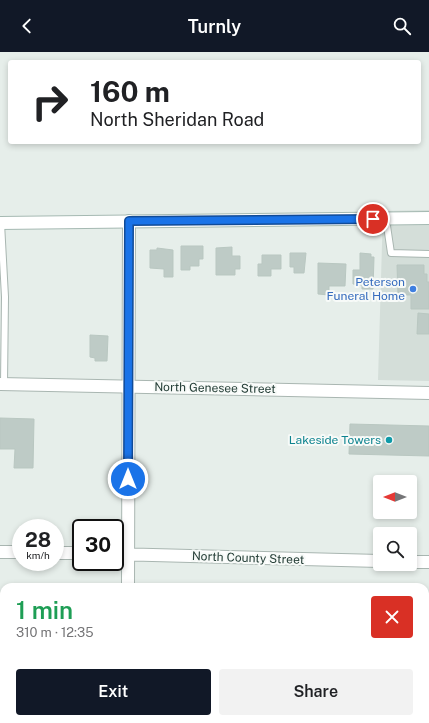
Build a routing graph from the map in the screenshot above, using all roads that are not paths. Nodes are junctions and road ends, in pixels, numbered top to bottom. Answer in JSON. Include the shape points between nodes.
{"nodes":[{"id":1,"x":429,"y":218,"type":"edge"},
{"id":2,"x":386,"y":219,"type":"junction"},
{"id":3,"x":129,"y":221,"type":"junction"},
{"id":4,"x":1,"y":223,"type":"edge"},
{"id":5,"x":429,"y":254,"type":"edge"},
{"id":6,"x":2,"y":384,"type":"edge"},
{"id":7,"x":128,"y":386,"type":"junction"},
{"id":8,"x":429,"y":393,"type":"edge"},
{"id":9,"x":0,"y":552,"type":"edge"},
{"id":10,"x":12,"y":552,"type":"edge"},
{"id":11,"x":124,"y":554,"type":"edge"},
{"id":12,"x":128,"y":554,"type":"junction"},
{"id":13,"x":373,"y":561,"type":"edge"},
{"id":14,"x":417,"y":562,"type":"edge"},
{"id":15,"x":429,"y":562,"type":"edge"},
{"id":16,"x":128,"y":583,"type":"edge"}],
"edges":[{"from":1,"to":2,"type":"street"},
{"from":2,"to":3,"type":"street"},
{"from":2,"to":5,"type":"lane","via":[[391,253]]},
{"from":3,"to":4,"type":"street"},
{"from":3,"to":7,"type":"street"},
{"from":4,"to":6,"type":"lane","via":[[5,297]]},
{"from":6,"to":7,"type":"street","name":"North Genesee Street"},
{"from":7,"to":8,"type":"street","name":"North Genesee Street"},
{"from":7,"to":12,"type":"street"},
{"from":9,"to":10,"type":"street"},
{"from":11,"to":12,"type":"street","name":"North County Street"},
{"from":12,"to":13,"type":"street","name":"North County Street"},
{"from":12,"to":16,"type":"street"},
{"from":14,"to":15,"type":"street"}]}
